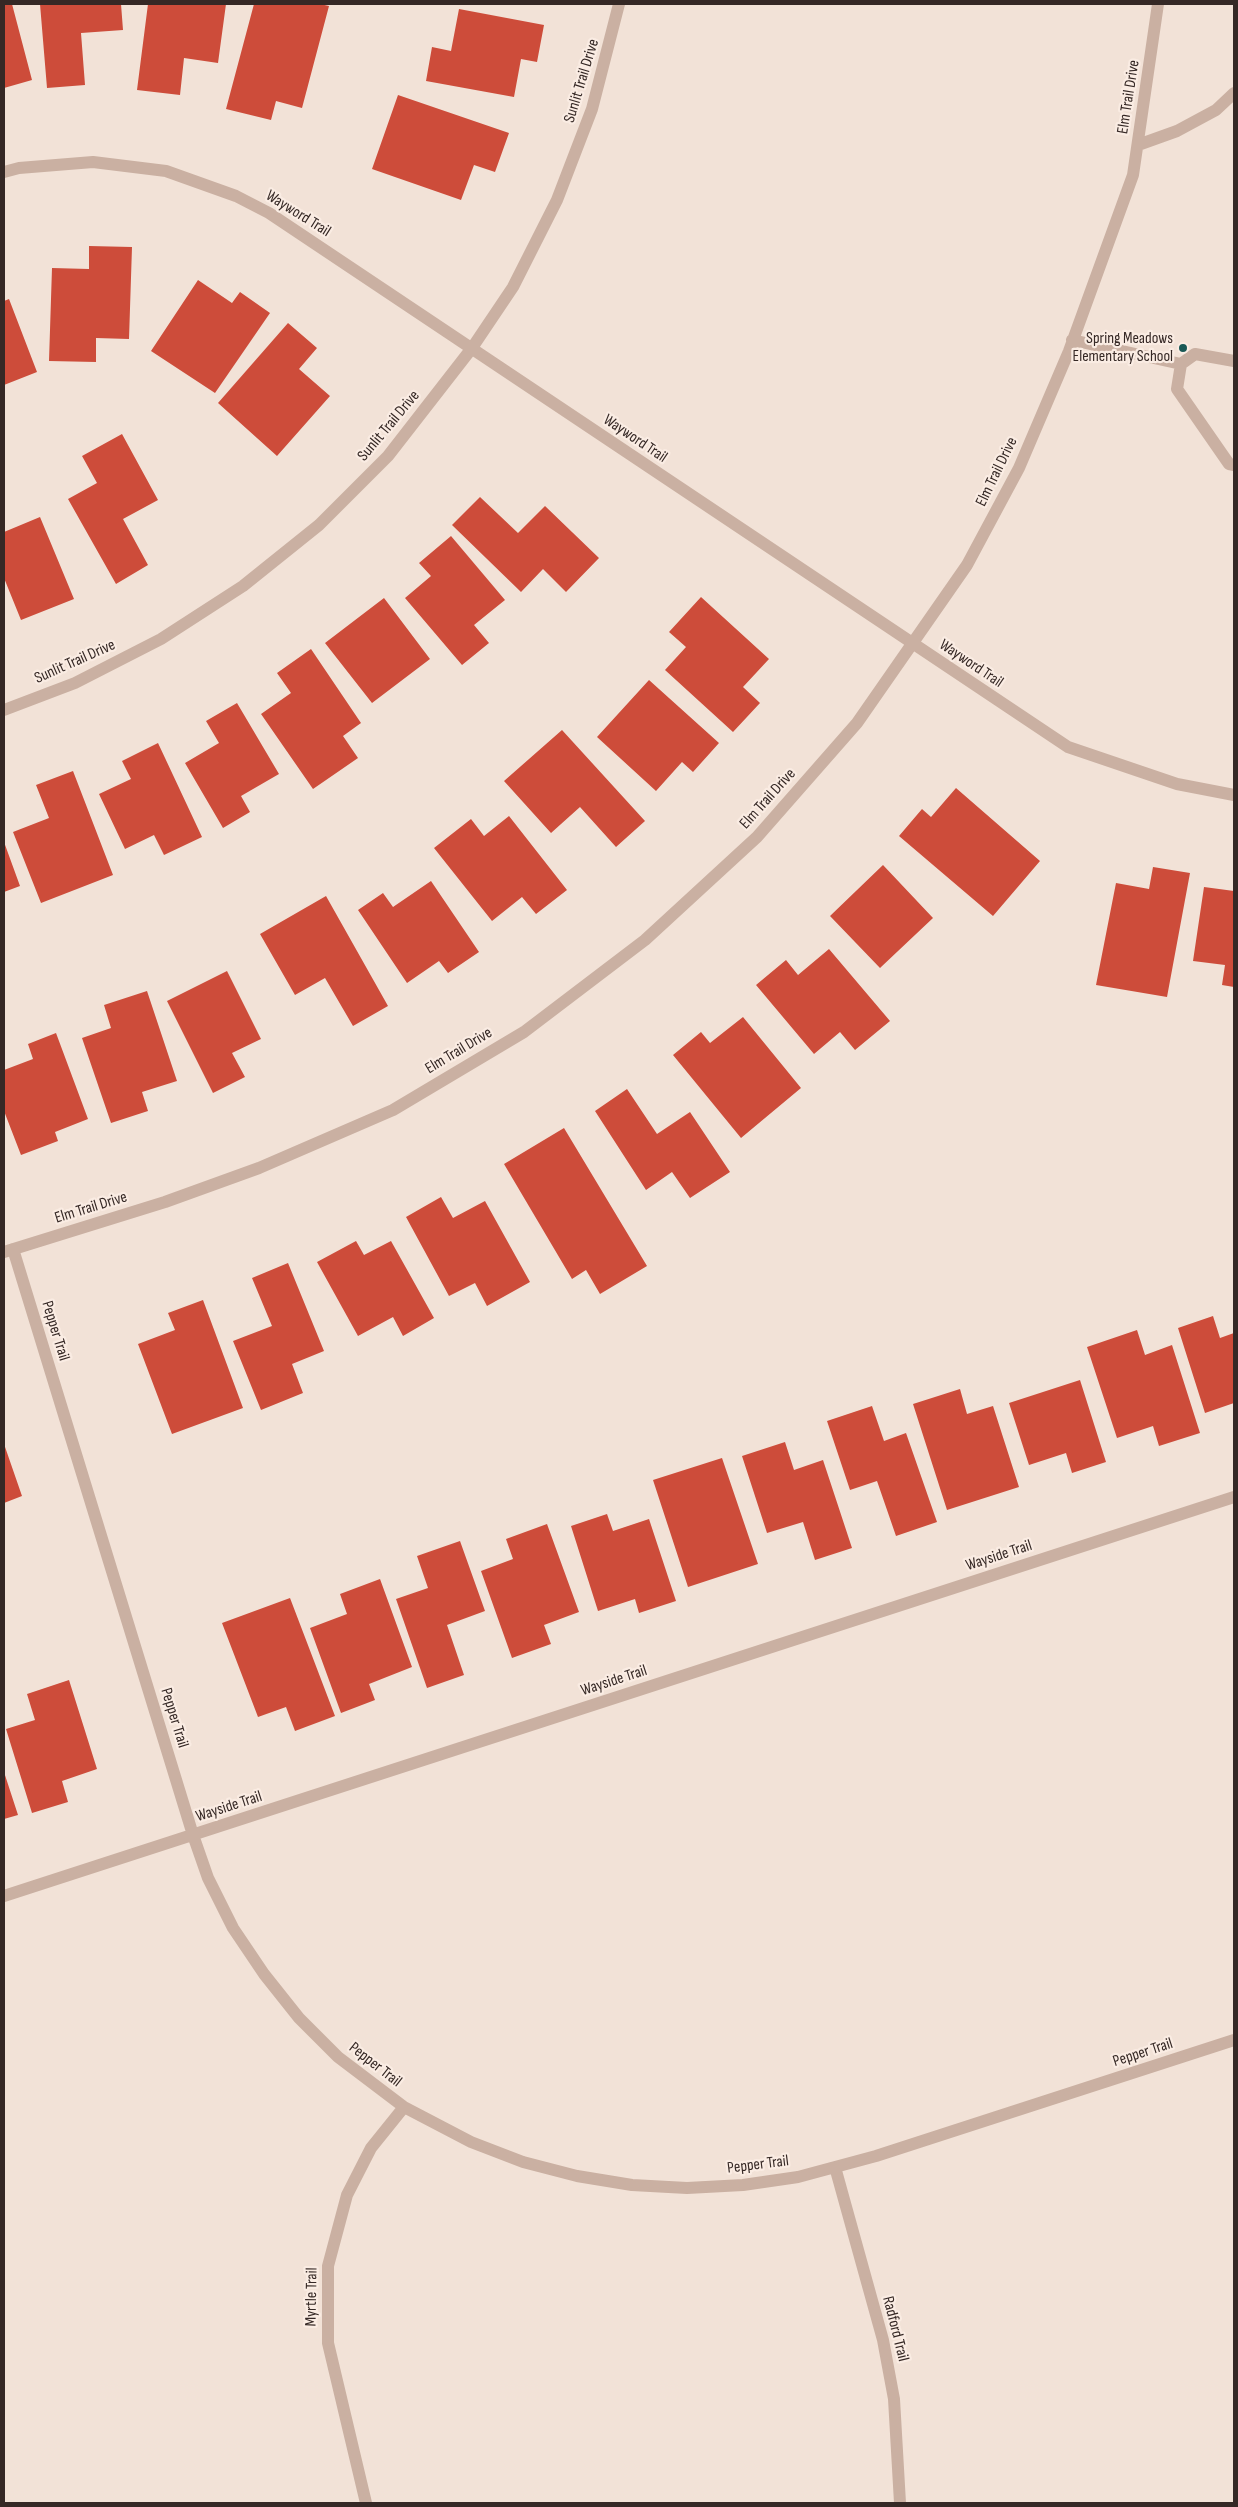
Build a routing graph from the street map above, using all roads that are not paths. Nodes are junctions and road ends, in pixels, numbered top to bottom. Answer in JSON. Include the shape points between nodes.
{"nodes":[{"id":1,"x":619,"y":4,"type":"edge"},
{"id":2,"x":1158,"y":4,"type":"edge"},
{"id":3,"x":1234,"y":93,"type":"edge"},
{"id":4,"x":1138,"y":145,"type":"junction"},
{"id":5,"x":4,"y":172,"type":"edge"},
{"id":6,"x":1072,"y":340,"type":"junction"},
{"id":7,"x":472,"y":348,"type":"junction"},
{"id":8,"x":1234,"y":361,"type":"edge"},
{"id":9,"x":1182,"y":364,"type":"junction"},
{"id":10,"x":1234,"y":465,"type":"edge"},
{"id":11,"x":912,"y":644,"type":"junction"},
{"id":12,"x":4,"y":710,"type":"edge"},
{"id":13,"x":1234,"y":795,"type":"edge"},
{"id":14,"x":9,"y":1250,"type":"edge"},
{"id":15,"x":1234,"y":1497,"type":"edge"},
{"id":16,"x":193,"y":1836,"type":"junction"},
{"id":17,"x":4,"y":1896,"type":"edge"},
{"id":18,"x":1234,"y":2040,"type":"edge"},
{"id":19,"x":404,"y":2107,"type":"junction"},
{"id":20,"x":835,"y":2167,"type":"junction"},
{"id":21,"x":366,"y":2503,"type":"edge"},
{"id":22,"x":900,"y":2503,"type":"edge"}],
"edges":[{"from":1,"to":7,"type":"street","name":"Sunlit Trail Drive","via":[[592,109],[557,200],[513,287]]},
{"from":2,"to":4,"type":"street","name":"Elm Trail Drive"},
{"from":3,"to":4,"type":"street","via":[[1216,110],[1177,131]]},
{"from":4,"to":6,"type":"street","name":"Elm Trail Drive","via":[[1133,175]]},
{"from":5,"to":7,"type":"street","name":"Wayword Trail","via":[[93,162],[166,171],[236,196],[269,212]]},
{"from":6,"to":9,"type":"street"},
{"from":6,"to":11,"type":"street","name":"Elm Trail Drive","via":[[1019,468],[967,564]]},
{"from":7,"to":11,"type":"street","name":"Wayword Trail"},
{"from":7,"to":12,"type":"street","name":"Sunlit Trail Drive","via":[[388,456],[319,525],[243,586],[161,639],[75,683]]},
{"from":8,"to":9,"type":"street","via":[[1196,354]]},
{"from":9,"to":10,"type":"street","via":[[1177,389],[1229,464]]},
{"from":11,"to":13,"type":"street","name":"Wayword Trail","via":[[1068,747],[1177,784]]},
{"from":11,"to":14,"type":"street","name":"Elm Trail Drive","via":[[857,722],[757,837],[645,940],[524,1032],[393,1110],[259,1168],[165,1202]]},
{"from":14,"to":16,"type":"street","name":"Pepper Trail"},
{"from":15,"to":16,"type":"street","name":"Wayside Trail"},
{"from":16,"to":17,"type":"street","name":"Wayside Trail"},
{"from":16,"to":19,"type":"street","name":"Pepper Trail","via":[[208,1878],[229,1920],[264,1974],[299,2018],[338,2057]]},
{"from":18,"to":20,"type":"street","name":"Pepper Trail"},
{"from":19,"to":20,"type":"street","name":"Pepper Trail","via":[[471,2142],[523,2162],[577,2176],[632,2185],[687,2188],[743,2185],[798,2177]]},
{"from":19,"to":21,"type":"street","name":"Myrtle Trail","via":[[371,2148],[347,2195],[328,2266],[328,2343]]},
{"from":20,"to":22,"type":"street","name":"Radford Trail","via":[[883,2340],[894,2399]]}]}
